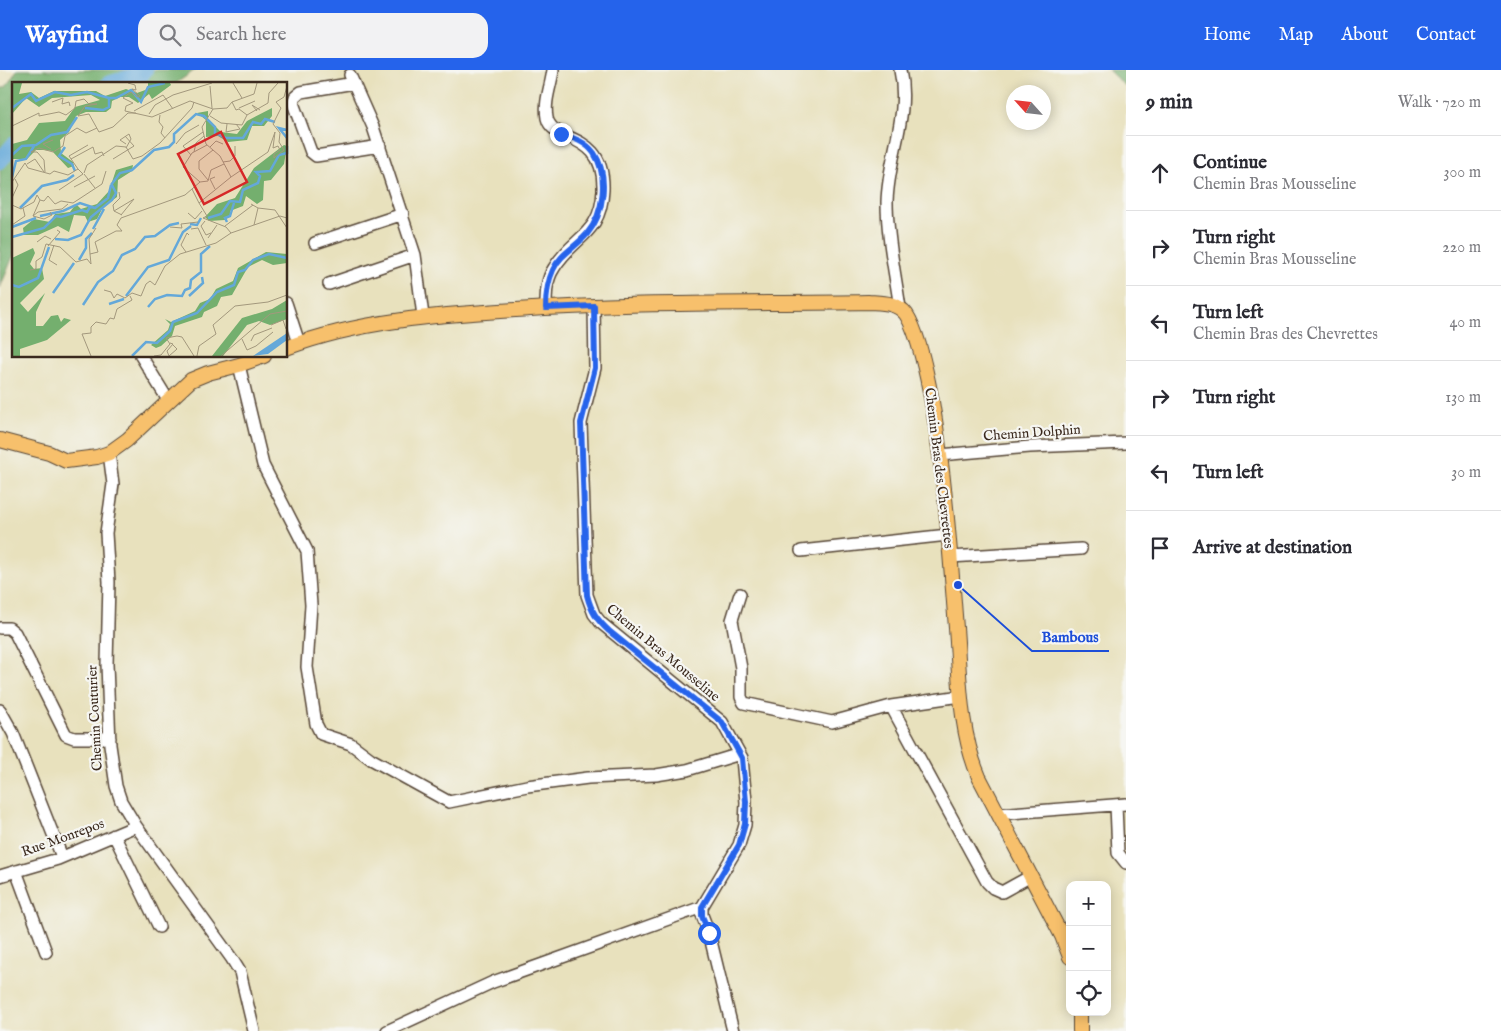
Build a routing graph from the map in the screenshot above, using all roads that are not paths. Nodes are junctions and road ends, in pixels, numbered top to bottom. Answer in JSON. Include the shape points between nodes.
{"nodes":[{"id":1,"x":553,"y":70,"type":"edge"},
{"id":2,"x":900,"y":70,"type":"edge"},
{"id":3,"x":380,"y":146,"type":"junction"},
{"id":4,"x":402,"y":214,"type":"junction"},
{"id":5,"x":315,"y":243,"type":"dead end"},
{"id":6,"x":415,"y":255,"type":"junction"},
{"id":7,"x":329,"y":284,"type":"dead end"},
{"id":8,"x":594,"y":306,"type":"junction"},
{"id":9,"x":546,"y":308,"type":"junction"},
{"id":10,"x":900,"y":308,"type":"junction"},
{"id":11,"x":288,"y":316,"type":"edge"},
{"id":12,"x":423,"y":316,"type":"junction"},
{"id":13,"x":292,"y":345,"type":"edge"},
{"id":14,"x":142,"y":358,"type":"edge"},
{"id":15,"x":258,"y":358,"type":"edge"},
{"id":16,"x":239,"y":365,"type":"junction"},
{"id":17,"x":168,"y":400,"type":"junction"},
{"id":18,"x":0,"y":440,"type":"edge"},
{"id":19,"x":1126,"y":444,"type":"edge"},
{"id":20,"x":109,"y":453,"type":"junction"},
{"id":21,"x":940,"y":455,"type":"junction"},
{"id":22,"x":948,"y":535,"type":"junction"},
{"id":23,"x":1081,"y":549,"type":"dead end"},
{"id":24,"x":801,"y":551,"type":"dead end"},
{"id":25,"x":950,"y":557,"type":"junction"},
{"id":26,"x":740,"y":594,"type":"dead end"},
{"id":27,"x":0,"y":628,"type":"edge"},
{"id":28,"x":961,"y":696,"type":"junction"},
{"id":29,"x":890,"y":706,"type":"junction"},
{"id":30,"x":0,"y":710,"type":"edge"},
{"id":31,"x":110,"y":738,"type":"junction"},
{"id":32,"x":740,"y":754,"type":"junction"},
{"id":33,"x":1121,"y":804,"type":"edge"},
{"id":34,"x":998,"y":814,"type":"junction"},
{"id":35,"x":136,"y":826,"type":"junction"},
{"id":36,"x":114,"y":835,"type":"junction"},
{"id":37,"x":1122,"y":852,"type":"edge"},
{"id":38,"x":62,"y":858,"type":"junction"},
{"id":39,"x":1126,"y":863,"type":"edge"},
{"id":40,"x":16,"y":871,"type":"junction"},
{"id":41,"x":0,"y":876,"type":"edge"},
{"id":42,"x":1031,"y":876,"type":"junction"},
{"id":43,"x":702,"y":907,"type":"junction"},
{"id":44,"x":160,"y":926,"type":"dead end"},
{"id":45,"x":1066,"y":946,"type":"edge"},
{"id":46,"x":46,"y":952,"type":"dead end"},
{"id":47,"x":1080,"y":1016,"type":"edge"},
{"id":48,"x":254,"y":1031,"type":"edge"},
{"id":49,"x":387,"y":1031,"type":"edge"},
{"id":50,"x":734,"y":1031,"type":"edge"},
{"id":51,"x":1080,"y":1031,"type":"edge"}],
"edges":[{"from":1,"to":9,"type":"street","via":[[547,120],[556,131],[575,138],[594,154],[601,171],[603,190],[591,228],[553,268],[546,287]]},
{"from":2,"to":10,"type":"street","via":[[904,98],[902,119],[887,202]]},
{"from":3,"to":3,"type":"street","via":[[316,156],[311,152],[294,103],[295,97],[301,92],[352,79]]},
{"from":3,"to":4,"type":"street"},
{"from":4,"to":5,"type":"street"},
{"from":4,"to":6,"type":"street"},
{"from":6,"to":7,"type":"street"},
{"from":6,"to":12,"type":"street"},
{"from":8,"to":9,"type":"main road"},
{"from":8,"to":10,"type":"main road","via":[[868,302]]},
{"from":8,"to":32,"type":"street","name":"Chemin Bras Mousseline","via":[[595,368],[581,423],[590,606],[609,631],[722,722]]},
{"from":9,"to":12,"type":"main road"},
{"from":10,"to":21,"type":"main road","name":"Chemin Bras des Chevrettes","via":[[909,320],[928,382]]},
{"from":11,"to":13,"type":"street"},
{"from":12,"to":13,"type":"main road"},
{"from":14,"to":17,"type":"street"},
{"from":15,"to":16,"type":"main road"},
{"from":16,"to":17,"type":"main road","via":[[191,380]]},
{"from":16,"to":32,"type":"street","via":[[263,465],[308,551],[311,605],[307,667],[316,724],[321,734],[351,744],[371,759],[449,802],[527,786],[687,770]]},
{"from":17,"to":20,"type":"main road"},
{"from":18,"to":20,"type":"main road","via":[[66,460]]},
{"from":19,"to":21,"type":"street","name":"Chemin Dolphin","via":[[1030,447]]},
{"from":20,"to":31,"type":"street","name":"Chemin Couturier","via":[[113,473],[106,533]]},
{"from":21,"to":22,"type":"main road","name":"Chemin Bras des Chevrettes"},
{"from":22,"to":24,"type":"street"},
{"from":22,"to":25,"type":"main road","name":"Chemin Bras des Chevrettes"},
{"from":23,"to":25,"type":"street"},
{"from":25,"to":28,"type":"main road","name":"Chemin Bras des Chevrettes"},
{"from":26,"to":29,"type":"street","via":[[732,620],[744,703],[832,722]]},
{"from":27,"to":31,"type":"street","via":[[9,628],[14,633],[66,735]]},
{"from":28,"to":29,"type":"street"},
{"from":28,"to":34,"type":"main road","name":"Chemin Bras des Chevrettes","via":[[964,734],[970,755]]},
{"from":29,"to":42,"type":"street","via":[[987,882],[1002,892]]},
{"from":30,"to":38,"type":"street","via":[[13,733]]},
{"from":31,"to":35,"type":"street","name":"Chemin Couturier","via":[[116,786]]},
{"from":32,"to":43,"type":"street","name":"Chemin Bras Mousseline","via":[[746,802],[745,824],[739,845]]},
{"from":33,"to":34,"type":"street"},
{"from":33,"to":37,"type":"street"},
{"from":34,"to":42,"type":"main road","name":"Chemin Bras des Chevrettes"},
{"from":35,"to":36,"type":"street","name":"Rue Monrepos"},
{"from":35,"to":48,"type":"street","name":"Chemin Couturier","via":[[240,972]]},
{"from":36,"to":38,"type":"street","name":"Rue Monrepos"},
{"from":36,"to":44,"type":"street"},
{"from":37,"to":39,"type":"street"},
{"from":38,"to":40,"type":"street","name":"Rue Monrepos"},
{"from":40,"to":41,"type":"street","name":"Rue Monrepos"},
{"from":40,"to":46,"type":"street"},
{"from":42,"to":45,"type":"main road","name":"Chemin Bras des Chevrettes"},
{"from":43,"to":49,"type":"street","via":[[493,982]]},
{"from":43,"to":50,"type":"street"},
{"from":47,"to":51,"type":"main road"}]}
